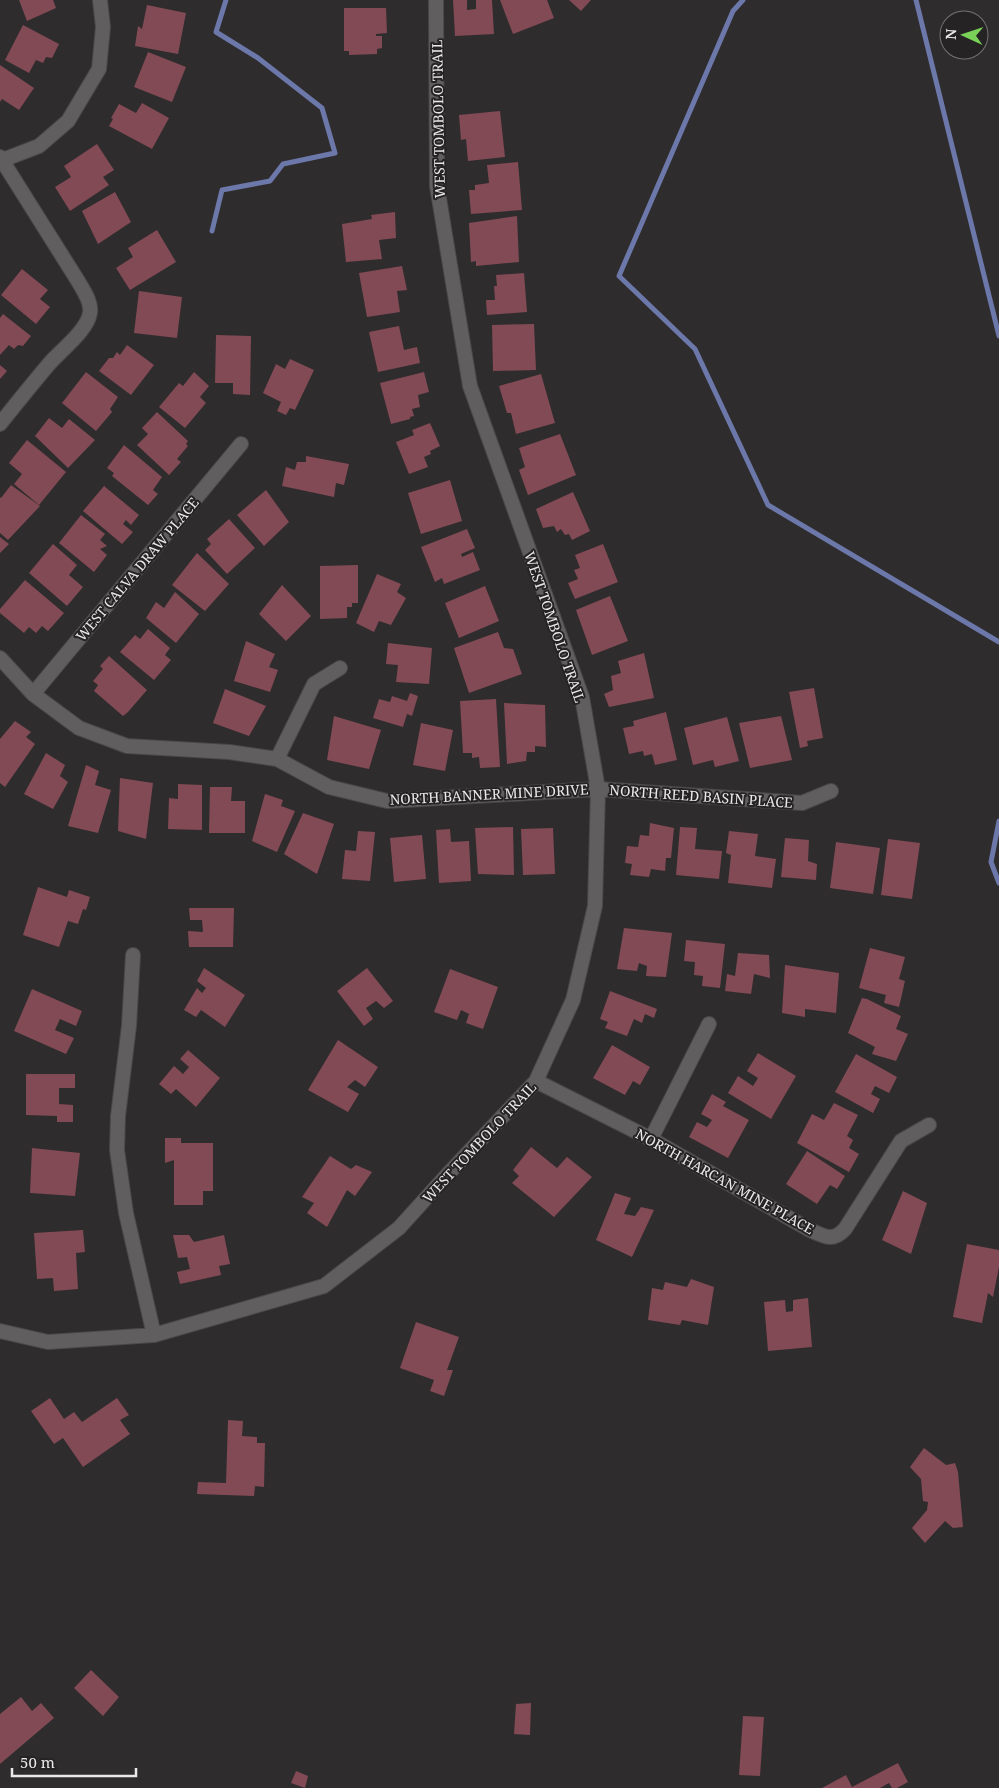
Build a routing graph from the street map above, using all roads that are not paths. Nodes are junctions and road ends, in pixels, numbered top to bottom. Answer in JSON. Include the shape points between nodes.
{"nodes":[{"id":1,"x":100,"y":0,"type":"edge"},
{"id":2,"x":436,"y":0,"type":"edge"},
{"id":3,"x":1,"y":160,"type":"edge"},
{"id":4,"x":0,"y":424,"type":"edge"},
{"id":5,"x":241,"y":444,"type":"dead end"},
{"id":6,"x":0,"y":658,"type":"edge"},
{"id":7,"x":340,"y":668,"type":"dead end"},
{"id":8,"x":33,"y":694,"type":"junction"},
{"id":9,"x":277,"y":759,"type":"junction"},
{"id":10,"x":598,"y":788,"type":"junction"},
{"id":11,"x":831,"y":791,"type":"dead end"},
{"id":12,"x":133,"y":955,"type":"dead end"},
{"id":13,"x":709,"y":1024,"type":"dead end"},
{"id":14,"x":536,"y":1081,"type":"junction"},
{"id":15,"x":929,"y":1125,"type":"dead end"},
{"id":16,"x":651,"y":1139,"type":"junction"},
{"id":17,"x":0,"y":1330,"type":"edge"},
{"id":18,"x":154,"y":1336,"type":"junction"}],
"edges":[{"from":1,"to":3,"type":"street","via":[[104,27],[99,69],[68,121],[39,146]]},
{"from":2,"to":10,"type":"street","name":"WEST TOMBOLO TRAIL","via":[[437,186],[470,386],[582,697]]},
{"from":3,"to":4,"type":"street","via":[[78,281],[90,307],[88,322]]},
{"from":5,"to":8,"type":"street","name":"WEST CALVA DRAW PLACE"},
{"from":6,"to":8,"type":"street","name":"NORTH BANNER MINE DRIVE"},
{"from":7,"to":9,"type":"street","via":[[314,684]]},
{"from":8,"to":9,"type":"street","name":"NORTH BANNER MINE DRIVE","via":[[79,728],[127,746],[229,752]]},
{"from":9,"to":10,"type":"street","name":"NORTH BANNER MINE DRIVE","via":[[329,787],[387,801]]},
{"from":10,"to":11,"type":"street","name":"NORTH REED BASIN PLACE","via":[[802,803]]},
{"from":10,"to":14,"type":"street","name":"WEST TOMBOLO TRAIL","via":[[596,906],[573,1000]]},
{"from":12,"to":18,"type":"street","via":[[117,1150],[126,1213]]},
{"from":13,"to":16,"type":"street"},
{"from":14,"to":16,"type":"street","name":"NORTH HARCAN MINE PLACE"},
{"from":14,"to":18,"type":"street","name":"WEST TOMBOLO TRAIL","via":[[399,1228],[324,1286]]},
{"from":15,"to":16,"type":"street","name":"NORTH HARCAN MINE PLACE","via":[[901,1141],[845,1229],[839,1236],[830,1238],[810,1230]]},
{"from":17,"to":18,"type":"street","name":"WEST TOMBOLO TRAIL","via":[[48,1342]]}]}
